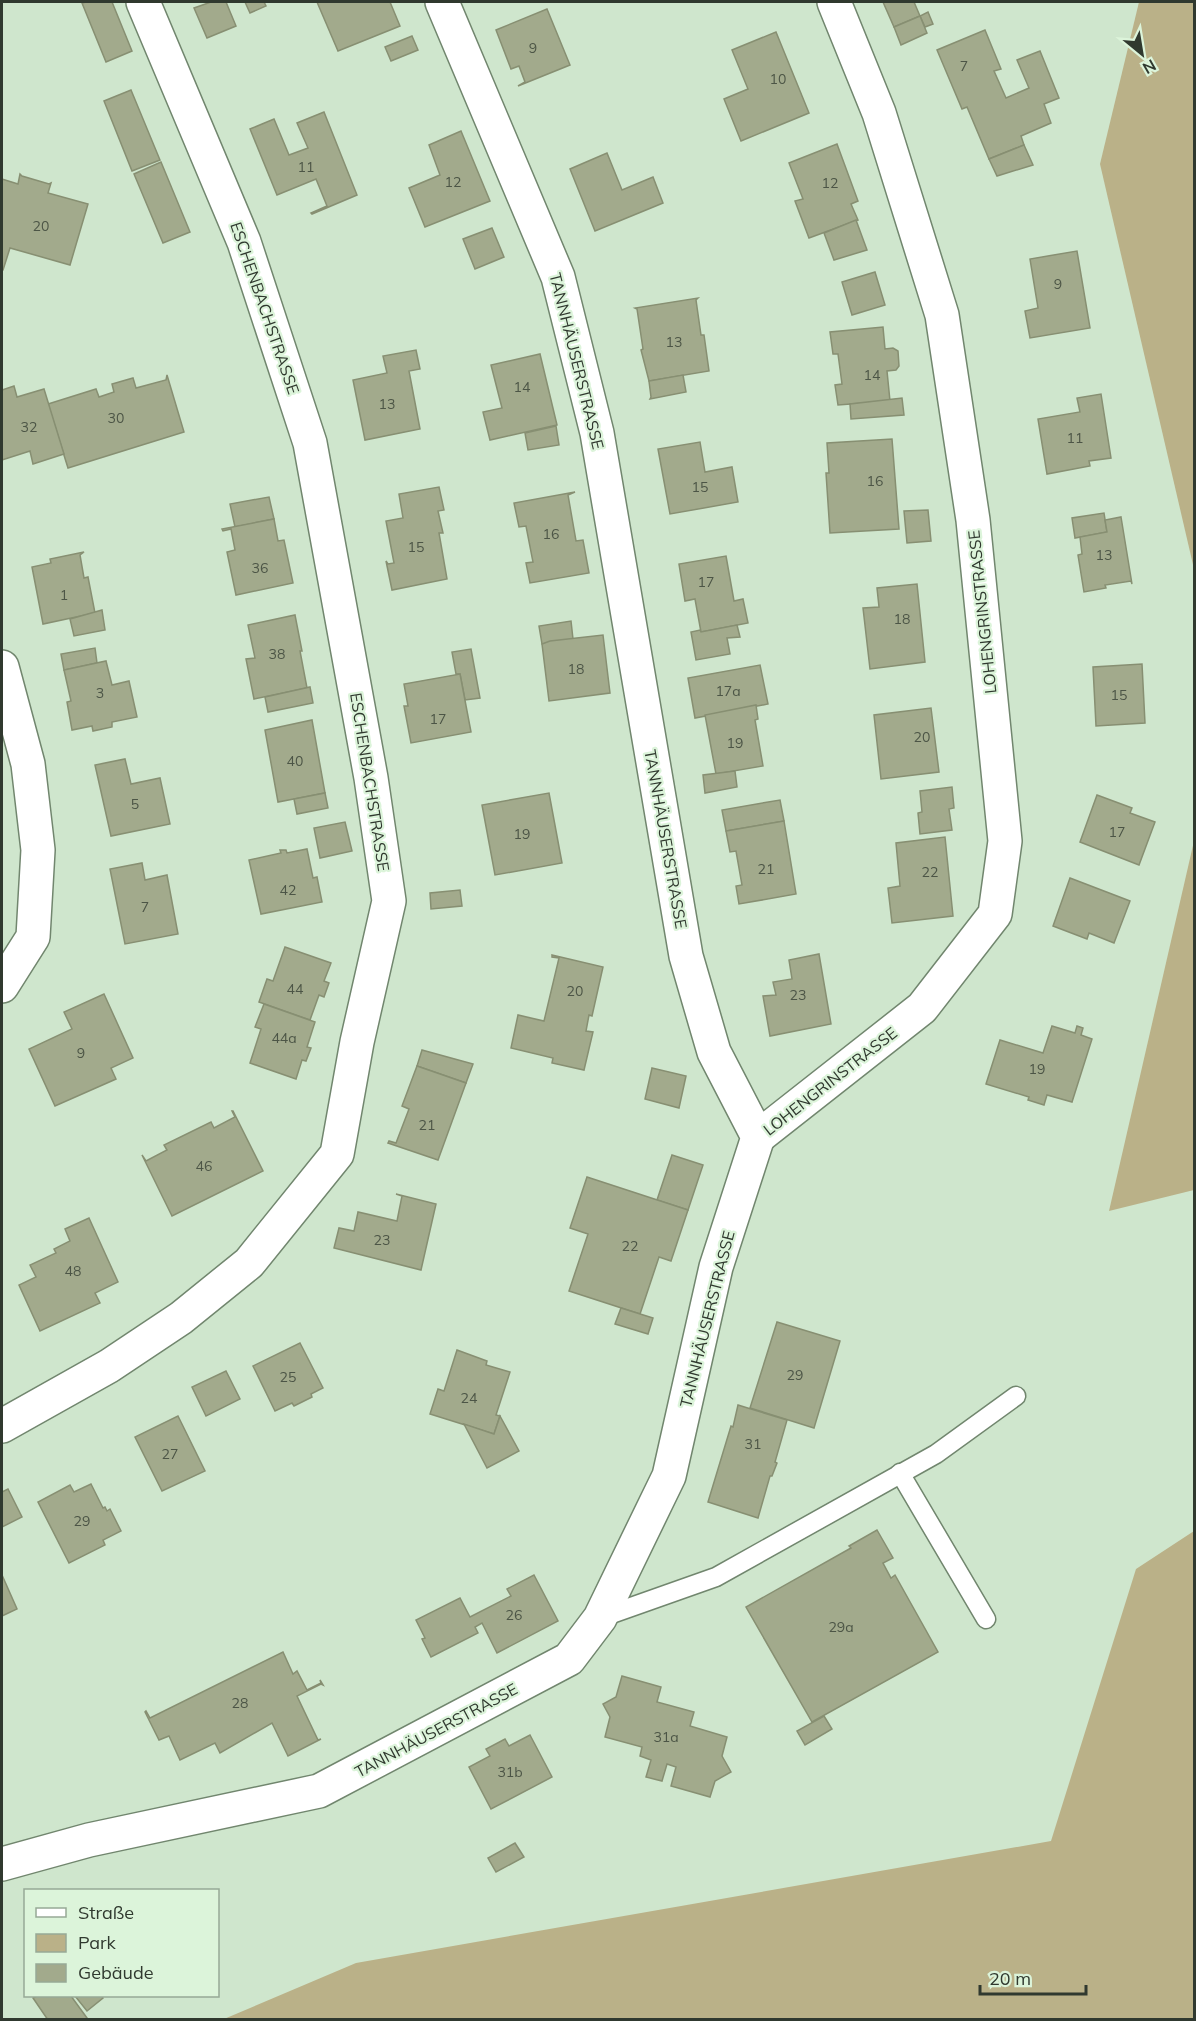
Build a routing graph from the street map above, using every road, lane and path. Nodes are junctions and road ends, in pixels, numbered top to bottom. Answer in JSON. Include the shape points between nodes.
{"nodes":[{"id":1,"x":143,"y":2,"type":"edge"},
{"id":2,"x":442,"y":2,"type":"edge"},
{"id":3,"x":834,"y":2,"type":"edge"},
{"id":4,"x":2,"y":667,"type":"edge"},
{"id":5,"x":2,"y":986,"type":"edge"},
{"id":6,"x":758,"y":1137,"type":"junction"},
{"id":7,"x":1016,"y":1396,"type":"dead end"},
{"id":8,"x":2,"y":1426,"type":"edge"},
{"id":9,"x":900,"y":1473,"type":"junction"},
{"id":10,"x":600,"y":1618,"type":"junction"},
{"id":11,"x":986,"y":1619,"type":"dead end"},
{"id":12,"x":2,"y":1864,"type":"edge"}],
"edges":[{"from":1,"to":8,"type":"street","name":"ESCHENBACHSTRASSE","via":[[244,242],[310,443],[371,778],[389,901],[337,1154],[249,1263],[181,1318],[109,1366]]},
{"from":2,"to":6,"type":"street","name":"TANNHÄUSERSTRASSE","via":[[558,277],[568,310],[597,433],[686,956],[714,1052]]},
{"from":3,"to":6,"type":"street","name":"LOHENGRINSTRASSE","via":[[879,113],[942,315],[973,519],[1005,841],[996,914],[922,1008]]},
{"from":4,"to":5,"type":"street","via":[[28,764],[38,850],[33,937]]},
{"from":6,"to":10,"type":"street","name":"TANNHÄUSERSTRASSE","via":[[716,1267],[669,1476]]},
{"from":7,"to":9,"type":"lane","via":[[936,1454]]},
{"from":9,"to":10,"type":"lane","via":[[716,1576]]},
{"from":9,"to":11,"type":"lane"},
{"from":10,"to":12,"type":"street","name":"TANNHÄUSERSTRASSE","via":[[569,1659],[319,1791],[89,1840]]}]}
